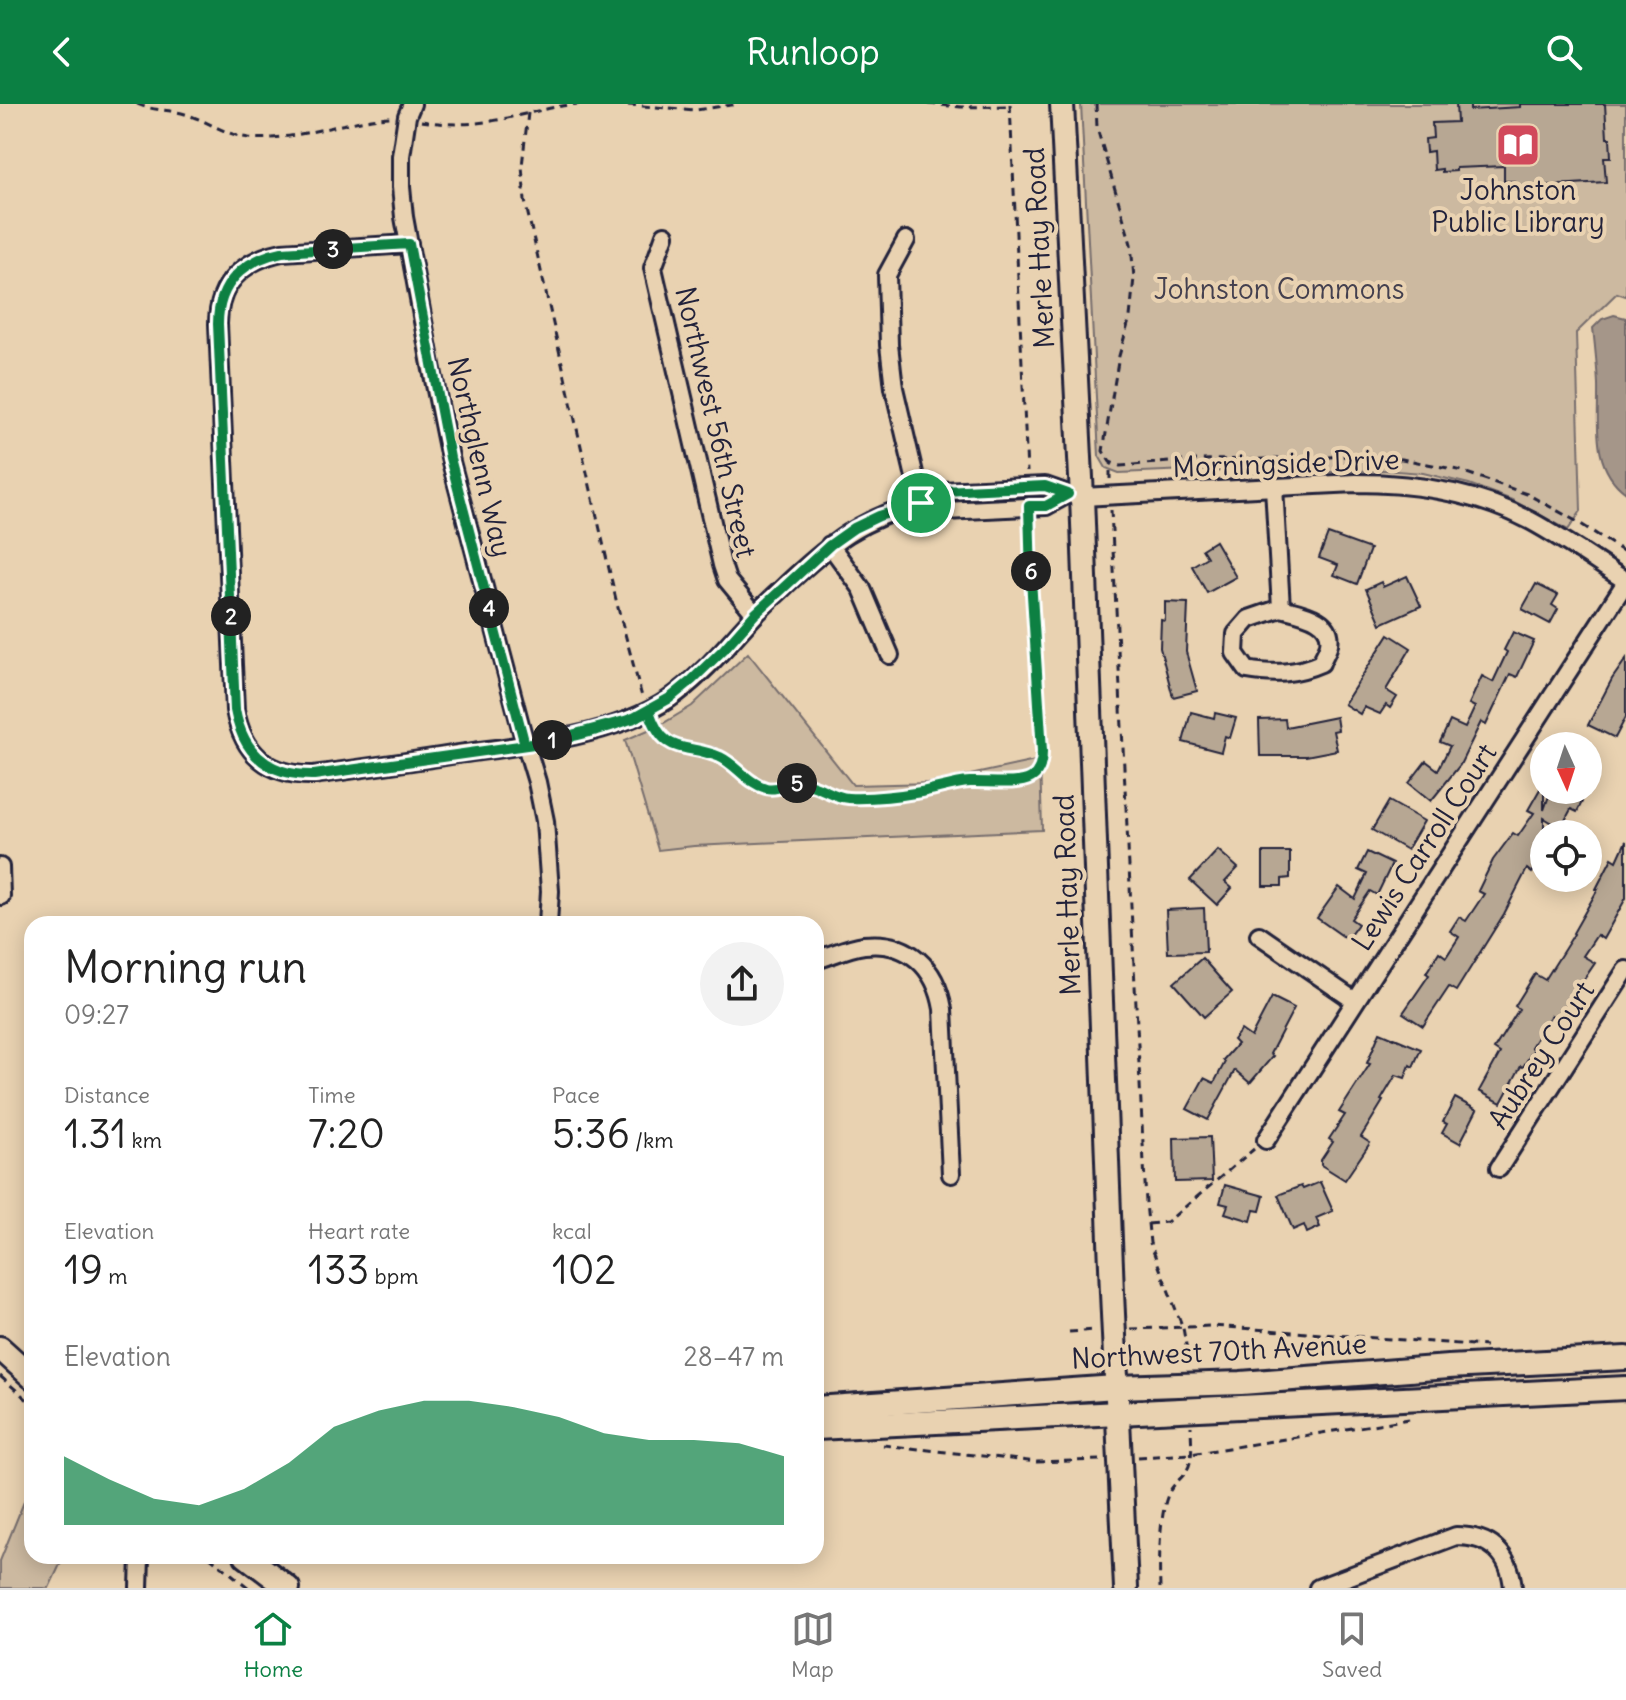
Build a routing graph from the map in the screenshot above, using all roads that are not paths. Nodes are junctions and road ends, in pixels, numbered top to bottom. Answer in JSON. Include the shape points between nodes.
{"nodes":[{"id":1,"x":1062,"y":104,"type":"edge"},
{"id":2,"x":410,"y":110,"type":"edge"},
{"id":3,"x":665,"y":235,"type":"dead end"},
{"id":4,"x":906,"y":240,"type":"dead end"},
{"id":5,"x":409,"y":244,"type":"junction"},
{"id":6,"x":1274,"y":487,"type":"junction"},
{"id":7,"x":1075,"y":496,"type":"junction"},
{"id":8,"x":921,"y":503,"type":"junction"},
{"id":9,"x":830,"y":545,"type":"junction"},
{"id":10,"x":1626,"y":582,"type":"edge"},
{"id":11,"x":1281,"y":608,"type":"junction"},
{"id":12,"x":755,"y":614,"type":"junction"},
{"id":13,"x":890,"y":655,"type":"dead end"},
{"id":14,"x":525,"y":745,"type":"junction"},
{"id":15,"x":0,"y":867,"type":"edge"},
{"id":16,"x":1,"y":896,"type":"edge"},
{"id":17,"x":548,"y":916,"type":"edge"},
{"id":18,"x":1259,"y":935,"type":"dead end"},
{"id":19,"x":824,"y":957,"type":"edge"},
{"id":20,"x":1626,"y":970,"type":"edge"},
{"id":21,"x":1355,"y":1001,"type":"junction"},
{"id":22,"x":1266,"y":1140,"type":"road end"},
{"id":23,"x":1499,"y":1168,"type":"dead end"},
{"id":24,"x":951,"y":1174,"type":"dead end"},
{"id":25,"x":0,"y":1348,"type":"edge"},
{"id":26,"x":1626,"y":1358,"type":"edge"},
{"id":27,"x":24,"y":1370,"type":"edge"},
{"id":28,"x":1116,"y":1387,"type":"junction"},
{"id":29,"x":1626,"y":1388,"type":"edge"},
{"id":30,"x":824,"y":1407,"type":"edge"},
{"id":31,"x":1117,"y":1414,"type":"junction"},
{"id":32,"x":824,"y":1428,"type":"edge"},
{"id":33,"x":140,"y":1564,"type":"edge"},
{"id":34,"x":256,"y":1564,"type":"edge"},
{"id":35,"x":139,"y":1588,"type":"edge"},
{"id":36,"x":288,"y":1588,"type":"edge"},
{"id":37,"x":1126,"y":1588,"type":"edge"},
{"id":38,"x":1318,"y":1588,"type":"edge"},
{"id":39,"x":1513,"y":1588,"type":"edge"}],
"edges":[{"from":1,"to":7,"type":"main road","name":"Merle Hay Road"},
{"from":2,"to":5,"type":"street","name":"Northglenn Way","via":[[402,140],[401,187]]},
{"from":3,"to":12,"type":"street","name":"Northwest 56th Street","via":[[653,268],[722,565],[727,580]]},
{"from":4,"to":8,"type":"street","via":[[887,275],[889,345]]},
{"from":5,"to":14,"type":"street","name":"Northglenn Way","via":[[450,458]]},
{"from":5,"to":14,"type":"street","name":"Morningside Drive","via":[[266,256],[237,274],[221,302],[238,727],[267,765],[298,775]]},
{"from":6,"to":7,"type":"street","name":"Morningside Drive"},
{"from":6,"to":10,"type":"street","name":"Morningside Drive","via":[[1388,483],[1460,494],[1529,521]]},
{"from":6,"to":11,"type":"street"},
{"from":7,"to":8,"type":"street","name":"Morningside Drive","via":[[1046,506],[945,511]]},
{"from":7,"to":8,"type":"street","name":"Morningside Drive","via":[[1045,486],[943,491]]},
{"from":7,"to":28,"type":"main road","name":"Merle Hay Road"},
{"from":8,"to":9,"type":"street","name":"Morningside Drive","via":[[879,516]]},
{"from":9,"to":12,"type":"street","name":"Morningside Drive"},
{"from":9,"to":13,"type":"street","via":[[862,589]]},
{"from":10,"to":21,"type":"street","name":"Lewis Carroll Court"},
{"from":11,"to":11,"type":"street","via":[[1249,619],[1236,634],[1235,653],[1247,670],[1271,674],[1321,663],[1330,643],[1325,627],[1315,617]]},
{"from":12,"to":14,"type":"street","name":"Morningside Drive","via":[[692,680],[649,711]]},
{"from":14,"to":17,"type":"street","name":"Northglenn Way","via":[[545,821]]},
{"from":15,"to":16,"type":"street"},
{"from":18,"to":21,"type":"street"},
{"from":19,"to":24,"type":"street","via":[[880,944],[909,953],[933,977],[943,1009]]},
{"from":20,"to":23,"type":"street","name":"Aubrey Court"},
{"from":21,"to":22,"type":"street","name":"Lewis Carroll Court"},
{"from":25,"to":27,"type":"main road"},
{"from":26,"to":28,"type":"main road","name":"Northwest 70th Avenue"},
{"from":28,"to":30,"type":"main road","name":"Northwest 70th Avenue"},
{"from":28,"to":31,"type":"main road","name":"Merle Hay Road"},
{"from":29,"to":31,"type":"main road","name":"Northwest 70th Avenue"},
{"from":31,"to":32,"type":"main road","name":"Northwest 70th Avenue"},
{"from":31,"to":37,"type":"main road","name":"Merle Hay Road"},
{"from":33,"to":35,"type":"street"},
{"from":34,"to":36,"type":"main road"},
{"from":38,"to":39,"type":"street","via":[[1456,1536],[1470,1536],[1496,1548],[1510,1570]]}]}
